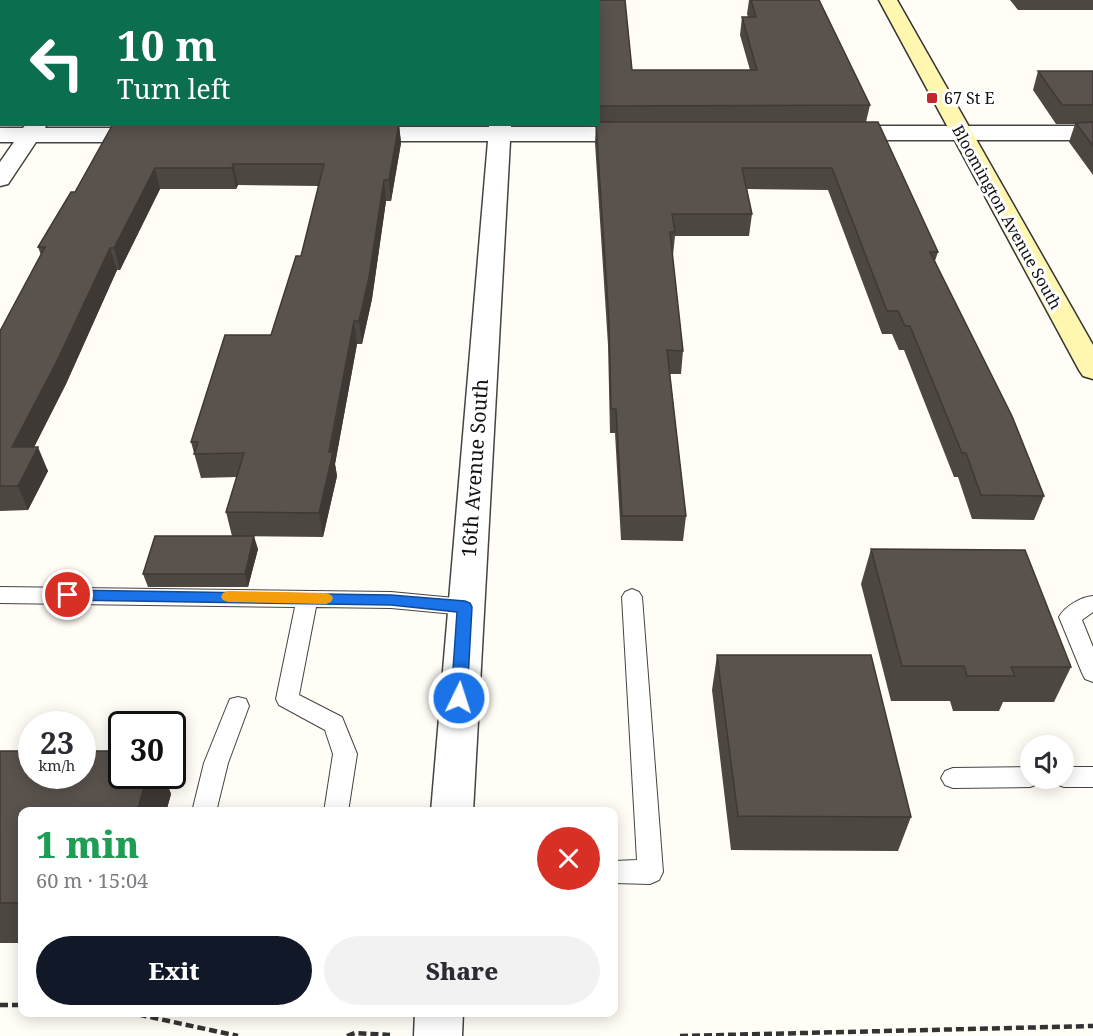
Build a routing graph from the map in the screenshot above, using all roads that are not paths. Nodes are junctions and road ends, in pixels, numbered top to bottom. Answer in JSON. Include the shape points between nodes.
{"nodes":[{"id":1,"x":888,"y":0,"type":"edge"},
{"id":2,"x":500,"y":129,"type":"edge"},
{"id":3,"x":34,"y":130,"type":"edge"},
{"id":4,"x":959,"y":132,"type":"junction"},
{"id":5,"x":822,"y":133,"type":"edge"},
{"id":6,"x":1093,"y":133,"type":"edge"},
{"id":7,"x":667,"y":134,"type":"edge"},
{"id":8,"x":0,"y":135,"type":"edge"},
{"id":9,"x":171,"y":135,"type":"edge"},
{"id":10,"x":335,"y":135,"type":"edge"},
{"id":11,"x":0,"y":179,"type":"edge"},
{"id":12,"x":1093,"y":370,"type":"edge"},
{"id":13,"x":0,"y":595,"type":"edge"},
{"id":14,"x":632,"y":597,"type":"dead end"},
{"id":15,"x":307,"y":598,"type":"junction"},
{"id":16,"x":1093,"y":604,"type":"edge"},
{"id":17,"x":465,"y":607,"type":"junction"},
{"id":18,"x":1093,"y":673,"type":"edge"},
{"id":19,"x":238,"y":706,"type":"dead end"},
{"id":20,"x":1020,"y":777,"type":"edge"},
{"id":21,"x":1074,"y":777,"type":"edge"},
{"id":22,"x":1093,"y":777,"type":"edge"},
{"id":23,"x":953,"y":778,"type":"dead end"},
{"id":24,"x":205,"y":807,"type":"edge"},
{"id":25,"x":337,"y":807,"type":"edge"},
{"id":26,"x":452,"y":807,"type":"edge"},
{"id":27,"x":618,"y":872,"type":"edge"},
{"id":28,"x":439,"y":1017,"type":"edge"},
{"id":29,"x":438,"y":1036,"type":"edge"}],
"edges":[{"from":1,"to":4,"type":"street","name":"Bloomington Avenue South"},
{"from":2,"to":7,"type":"street"},
{"from":2,"to":10,"type":"street"},
{"from":2,"to":17,"type":"street","name":"16th Avenue South"},
{"from":3,"to":8,"type":"street"},
{"from":3,"to":9,"type":"street"},
{"from":3,"to":11,"type":"street"},
{"from":4,"to":5,"type":"street"},
{"from":4,"to":6,"type":"street"},
{"from":4,"to":12,"type":"street","name":"Bloomington Avenue South"},
{"from":13,"to":15,"type":"lane"},
{"from":14,"to":27,"type":"lane","via":[[650,872]]},
{"from":15,"to":17,"type":"lane"},
{"from":15,"to":25,"type":"lane","via":[[287,699],[334,724],[345,754]]},
{"from":16,"to":18,"type":"lane","via":[[1070,617]]},
{"from":17,"to":26,"type":"street","name":"16th Avenue South"},
{"from":19,"to":24,"type":"lane","via":[[216,763]]},
{"from":20,"to":23,"type":"lane"},
{"from":21,"to":22,"type":"lane"},
{"from":28,"to":29,"type":"street"}]}
